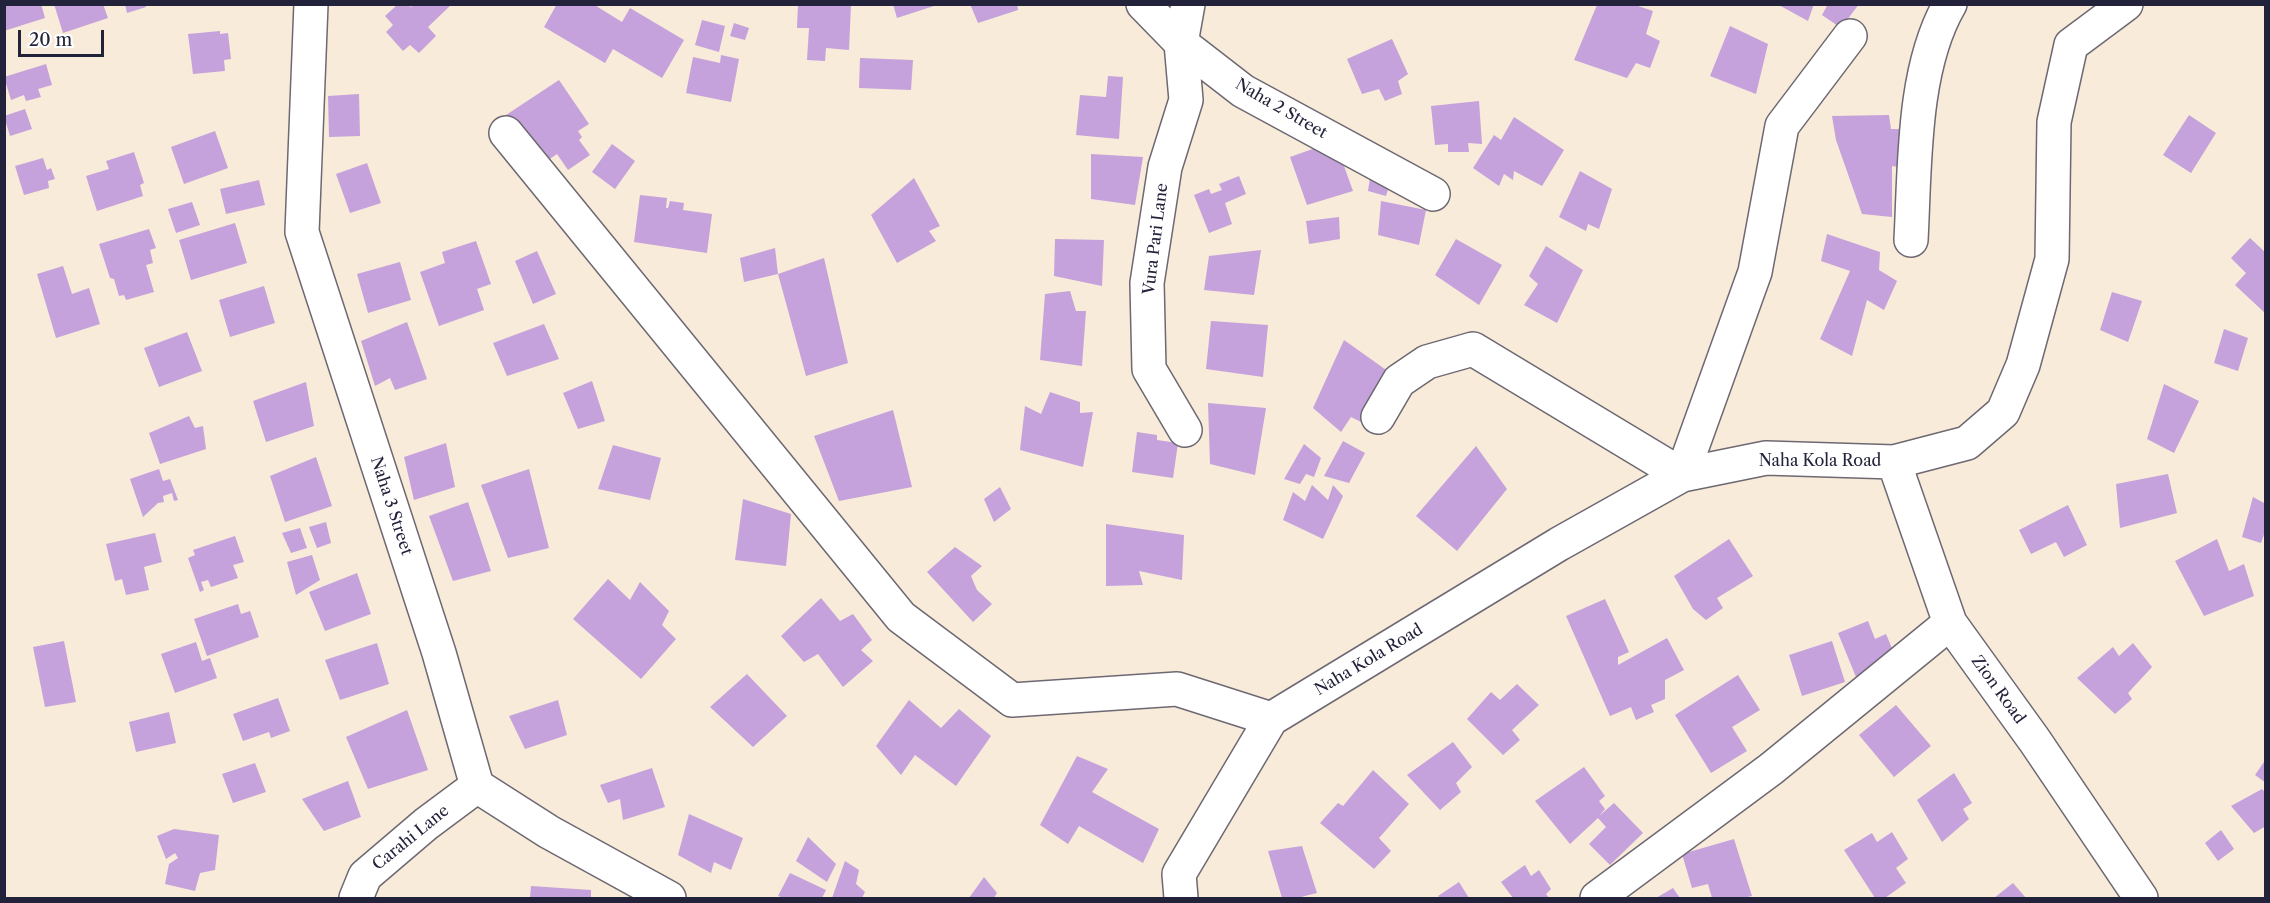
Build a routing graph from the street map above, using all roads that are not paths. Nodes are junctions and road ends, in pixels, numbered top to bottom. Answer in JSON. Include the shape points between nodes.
{"nodes":[{"id":1,"x":311,"y":4,"type":"edge"},
{"id":2,"x":1143,"y":4,"type":"edge"},
{"id":3,"x":1188,"y":4,"type":"edge"},
{"id":4,"x":1950,"y":4,"type":"edge"},
{"id":5,"x":2126,"y":4,"type":"edge"},
{"id":6,"x":1850,"y":36,"type":"dead end"},
{"id":7,"x":1181,"y":43,"type":"junction"},
{"id":8,"x":506,"y":133,"type":"dead end"},
{"id":9,"x":1433,"y":194,"type":"dead end"},
{"id":10,"x":1911,"y":240,"type":"dead end"},
{"id":11,"x":1378,"y":417,"type":"dead end"},
{"id":12,"x":1185,"y":430,"type":"dead end"},
{"id":13,"x":1894,"y":462,"type":"junction"},
{"id":14,"x":1682,"y":475,"type":"junction"},
{"id":15,"x":1950,"y":623,"type":"junction"},
{"id":16,"x":1271,"y":720,"type":"junction"},
{"id":17,"x":477,"y":786,"type":"junction"},
{"id":18,"x":356,"y":898,"type":"edge"},
{"id":19,"x":669,"y":898,"type":"edge"},
{"id":20,"x":1181,"y":898,"type":"edge"},
{"id":21,"x":1597,"y":898,"type":"edge"},
{"id":22,"x":2141,"y":898,"type":"edge"}],
"edges":[{"from":1,"to":17,"type":"street","name":"Naha 3 Street","via":[[302,232],[439,653]]},
{"from":2,"to":7,"type":"street","name":"Naha 2 Street"},
{"from":3,"to":7,"type":"street","name":"Vura Pari Lane"},
{"from":4,"to":10,"type":"street","via":[[1938,25],[1918,108]]},
{"from":5,"to":13,"type":"street","name":"Naha Kola Road","via":[[2071,45],[2054,122],[2052,259],[2023,365],[2003,412],[1967,443]]},
{"from":6,"to":14,"type":"street","via":[[1782,126],[1755,272]]},
{"from":7,"to":9,"type":"street","name":"Naha 2 Street","via":[[1244,91]]},
{"from":7,"to":12,"type":"street","name":"Vura Pari Lane","via":[[1186,100],[1165,167],[1147,283],[1149,369]]},
{"from":8,"to":16,"type":"street","via":[[901,617],[1012,700],[1177,689]]},
{"from":11,"to":14,"type":"street","via":[[1399,381],[1427,362],[1473,349]]},
{"from":13,"to":14,"type":"street","name":"Naha Kola Road","via":[[1766,458]]},
{"from":13,"to":15,"type":"street","name":"Zion Road"},
{"from":14,"to":16,"type":"street","name":"Naha Kola Road","via":[[1559,544]]},
{"from":15,"to":21,"type":"street","via":[[1771,769]]},
{"from":15,"to":22,"type":"street","name":"Zion Road"},
{"from":16,"to":20,"type":"street","name":"Naha Kola Road","via":[[1179,874]]},
{"from":17,"to":18,"type":"street","name":"Carahi Lane","via":[[365,876]]},
{"from":17,"to":19,"type":"street","via":[[549,832]]}]}
